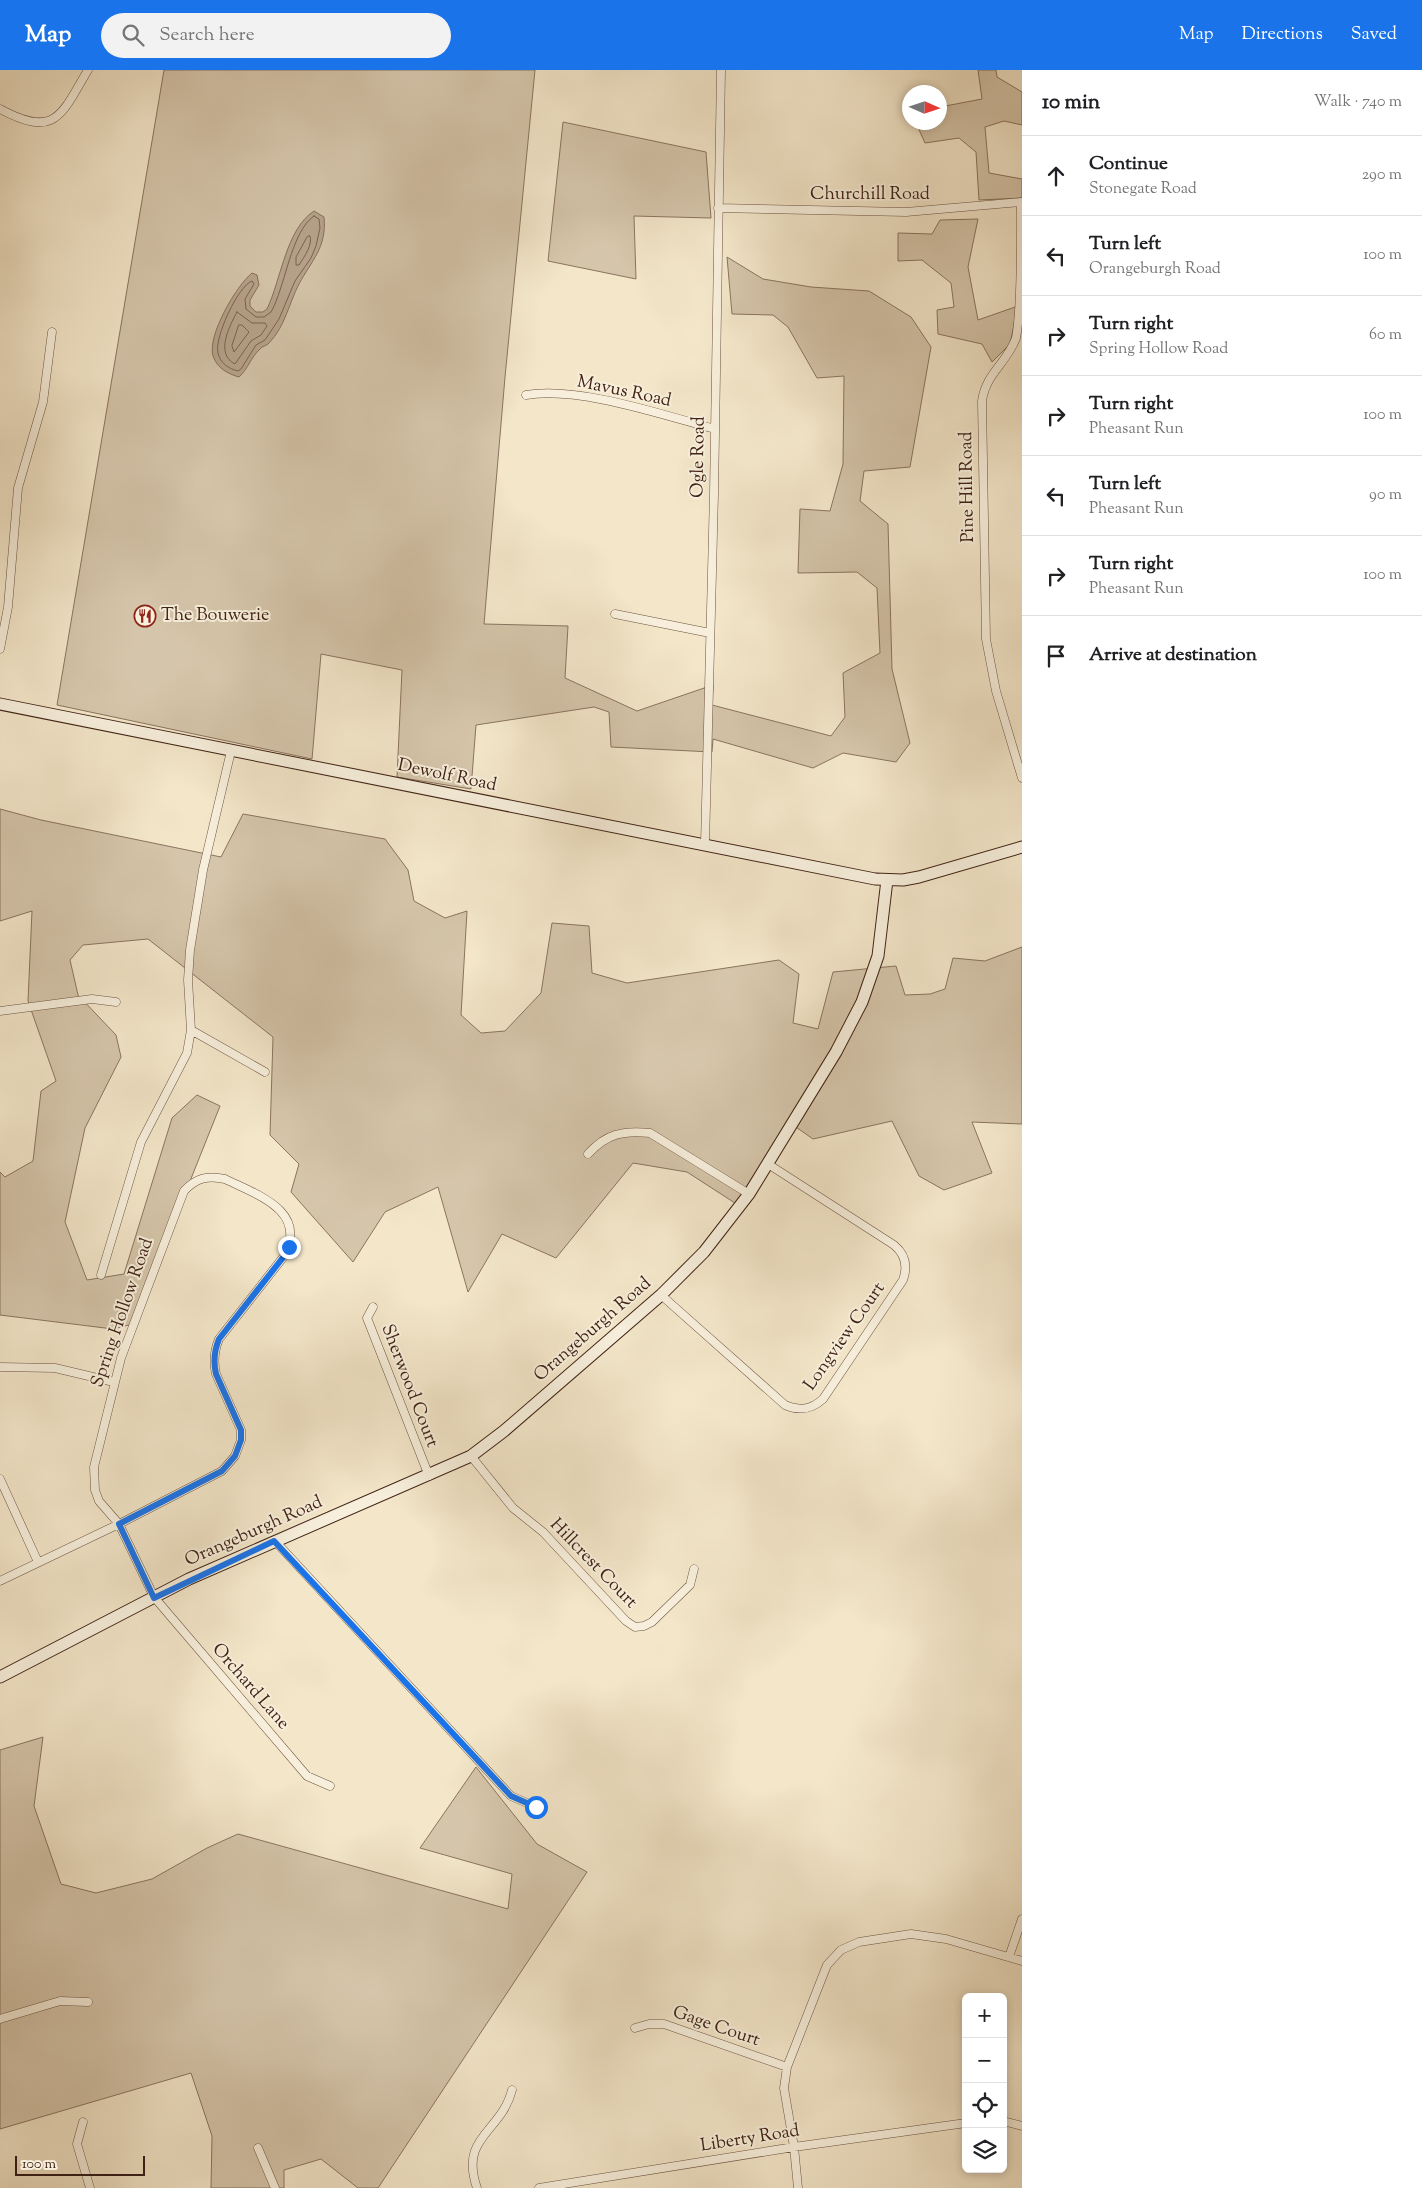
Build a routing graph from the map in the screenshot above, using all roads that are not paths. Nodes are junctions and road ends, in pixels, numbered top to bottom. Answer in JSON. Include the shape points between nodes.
{"nodes":[{"id":1,"x":88,"y":70,"type":"edge"},
{"id":2,"x":721,"y":70,"type":"edge"},
{"id":3,"x":0,"y":109,"type":"edge"},
{"id":4,"x":1021,"y":202,"type":"edge"},
{"id":5,"x":718,"y":208,"type":"junction"},
{"id":6,"x":52,"y":332,"type":"dead end"},
{"id":7,"x":526,"y":395,"type":"dead end"},
{"id":8,"x":715,"y":429,"type":"junction"},
{"id":9,"x":615,"y":614,"type":"dead end"},
{"id":10,"x":710,"y":633,"type":"junction"},
{"id":11,"x":0,"y":649,"type":"edge"},
{"id":12,"x":0,"y":704,"type":"edge"},
{"id":13,"x":231,"y":751,"type":"junction"},
{"id":14,"x":1022,"y":778,"type":"edge"},
{"id":15,"x":705,"y":844,"type":"junction"},
{"id":16,"x":1022,"y":847,"type":"edge"},
{"id":17,"x":887,"y":880,"type":"junction"},
{"id":18,"x":116,"y":1002,"type":"dead end"},
{"id":19,"x":0,"y":1010,"type":"edge"},
{"id":20,"x":191,"y":1030,"type":"junction"},
{"id":21,"x":265,"y":1072,"type":"dead end"},
{"id":22,"x":588,"y":1154,"type":"dead end"},
{"id":23,"x":768,"y":1164,"type":"junction"},
{"id":24,"x":749,"y":1194,"type":"junction"},
{"id":25,"x":101,"y":1275,"type":"dead end"},
{"id":26,"x":662,"y":1295,"type":"junction"},
{"id":27,"x":373,"y":1307,"type":"dead end"},
{"id":28,"x":0,"y":1367,"type":"edge"},
{"id":29,"x":114,"y":1382,"type":"junction"},
{"id":30,"x":471,"y":1456,"type":"junction"},
{"id":31,"x":428,"y":1476,"type":"junction"},
{"id":32,"x":0,"y":1479,"type":"edge"},
{"id":33,"x":119,"y":1524,"type":"junction"},
{"id":34,"x":274,"y":1541,"type":"junction"},
{"id":35,"x":38,"y":1562,"type":"junction"},
{"id":36,"x":694,"y":1569,"type":"dead end"},
{"id":37,"x":0,"y":1580,"type":"edge"},
{"id":38,"x":154,"y":1598,"type":"junction"},
{"id":39,"x":0,"y":1677,"type":"edge"},
{"id":40,"x":330,"y":1786,"type":"dead end"},
{"id":41,"x":536,"y":1807,"type":"dead end"},
{"id":42,"x":1022,"y":1919,"type":"edge"},
{"id":43,"x":1009,"y":1957,"type":"junction"},
{"id":44,"x":1022,"y":1961,"type":"edge"},
{"id":45,"x":88,"y":2002,"type":"dead end"},
{"id":46,"x":0,"y":2019,"type":"edge"},
{"id":47,"x":635,"y":2028,"type":"dead end"},
{"id":48,"x":786,"y":2067,"type":"junction"},
{"id":49,"x":512,"y":2090,"type":"dead end"},
{"id":50,"x":83,"y":2122,"type":"dead end"},
{"id":51,"x":1007,"y":2122,"type":"edge"},
{"id":52,"x":962,"y":2124,"type":"edge"},
{"id":53,"x":1022,"y":2126,"type":"edge"},
{"id":54,"x":794,"y":2146,"type":"junction"},
{"id":55,"x":258,"y":2148,"type":"dead end"},
{"id":56,"x":90,"y":2188,"type":"edge"},
{"id":57,"x":275,"y":2188,"type":"edge"},
{"id":58,"x":477,"y":2188,"type":"edge"},
{"id":59,"x":539,"y":2188,"type":"edge"},
{"id":60,"x":798,"y":2188,"type":"edge"}],
"edges":[{"from":1,"to":3,"type":"street","via":[[53,121],[44,123],[22,119]]},
{"from":2,"to":5,"type":"street","name":"Ogle Road"},
{"from":4,"to":5,"type":"street","name":"Churchill Road","via":[[906,212]]},
{"from":4,"to":14,"type":"street","name":"Pine Hill Road","via":[[1020,326],[1010,351],[986,382],[982,401],[986,639],[996,691]]},
{"from":5,"to":8,"type":"street","name":"Ogle Road"},
{"from":6,"to":11,"type":"street","via":[[43,402],[18,488],[8,607]]},
{"from":7,"to":8,"type":"street","name":"Mavus Road","via":[[544,392],[607,402]]},
{"from":8,"to":10,"type":"street","name":"Ogle Road"},
{"from":9,"to":10,"type":"street"},
{"from":10,"to":15,"type":"street","name":"Ogle Road"},
{"from":12,"to":13,"type":"street","name":"Dewolf Road"},
{"from":13,"to":15,"type":"street","name":"Dewolf Road"},
{"from":13,"to":20,"type":"street","via":[[203,870],[190,950]]},
{"from":15,"to":17,"type":"street","name":"Dewolf Road"},
{"from":16,"to":17,"type":"street","via":[[919,877]]},
{"from":17,"to":23,"type":"street","name":"Orangeburgh Road","via":[[878,956],[862,1002],[836,1052]]},
{"from":18,"to":19,"type":"street","via":[[92,999]]},
{"from":20,"to":21,"type":"street"},
{"from":20,"to":25,"type":"street","via":[[187,1053],[141,1142]]},
{"from":22,"to":24,"type":"street","via":[[601,1140],[630,1131],[650,1133]]},
{"from":23,"to":24,"type":"street","name":"Orangeburgh Road"},
{"from":23,"to":26,"type":"street","name":"Longview Court","via":[[894,1245],[906,1264],[903,1280],[823,1399],[809,1408],[785,1405]]},
{"from":24,"to":26,"type":"street","name":"Orangeburgh Road","via":[[704,1252]]},
{"from":26,"to":30,"type":"street","name":"Orangeburgh Road"},
{"from":27,"to":31,"type":"street","name":"Sherwood Court","via":[[367,1318]]},
{"from":28,"to":29,"type":"street","via":[[54,1368]]},
{"from":29,"to":33,"type":"street","name":"Spring Hollow Road","via":[[94,1478],[99,1500]]},
{"from":29,"to":33,"type":"street","name":"Spring Hollow Road","via":[[184,1191],[198,1179],[217,1177],[252,1192],[282,1211],[290,1228],[285,1255],[219,1339],[216,1348],[216,1374],[241,1430],[239,1448],[222,1471]]},
{"from":30,"to":31,"type":"street","name":"Orangeburgh Road"},
{"from":30,"to":36,"type":"street","name":"Hillcrest Court","via":[[513,1508],[543,1532],[635,1627],[652,1622],[690,1586]]},
{"from":31,"to":34,"type":"street","name":"Orangeburgh Road"},
{"from":32,"to":35,"type":"street"},
{"from":33,"to":35,"type":"street","name":"Spring Hollow Road"},
{"from":33,"to":38,"type":"street","name":"Spring Hollow Road"},
{"from":34,"to":38,"type":"street","name":"Orangeburgh Road"},
{"from":34,"to":41,"type":"street","via":[[511,1796]]},
{"from":35,"to":37,"type":"street","name":"Spring Hollow Road"},
{"from":38,"to":39,"type":"street","name":"Orangeburgh Road"},
{"from":38,"to":40,"type":"street","name":"Orchard Lane","via":[[307,1776]]},
{"from":42,"to":43,"type":"street"},
{"from":43,"to":44,"type":"street"},
{"from":43,"to":48,"type":"street","via":[[946,1939],[911,1934],[860,1942],[841,1950],[826,1964]]},
{"from":45,"to":46,"type":"street","via":[[60,2001]]},
{"from":47,"to":48,"type":"street","name":"Gage Court","via":[[664,2024]]},
{"from":48,"to":54,"type":"street","via":[[784,2088]]},
{"from":49,"to":58,"type":"street","via":[[508,2103],[477,2143],[472,2159]]},
{"from":50,"to":56,"type":"street","via":[[77,2144]]},
{"from":51,"to":53,"type":"street"},
{"from":52,"to":54,"type":"street","name":"Liberty Road"},
{"from":54,"to":59,"type":"street","name":"Liberty Road"},
{"from":54,"to":60,"type":"street"},
{"from":55,"to":57,"type":"street"}]}
